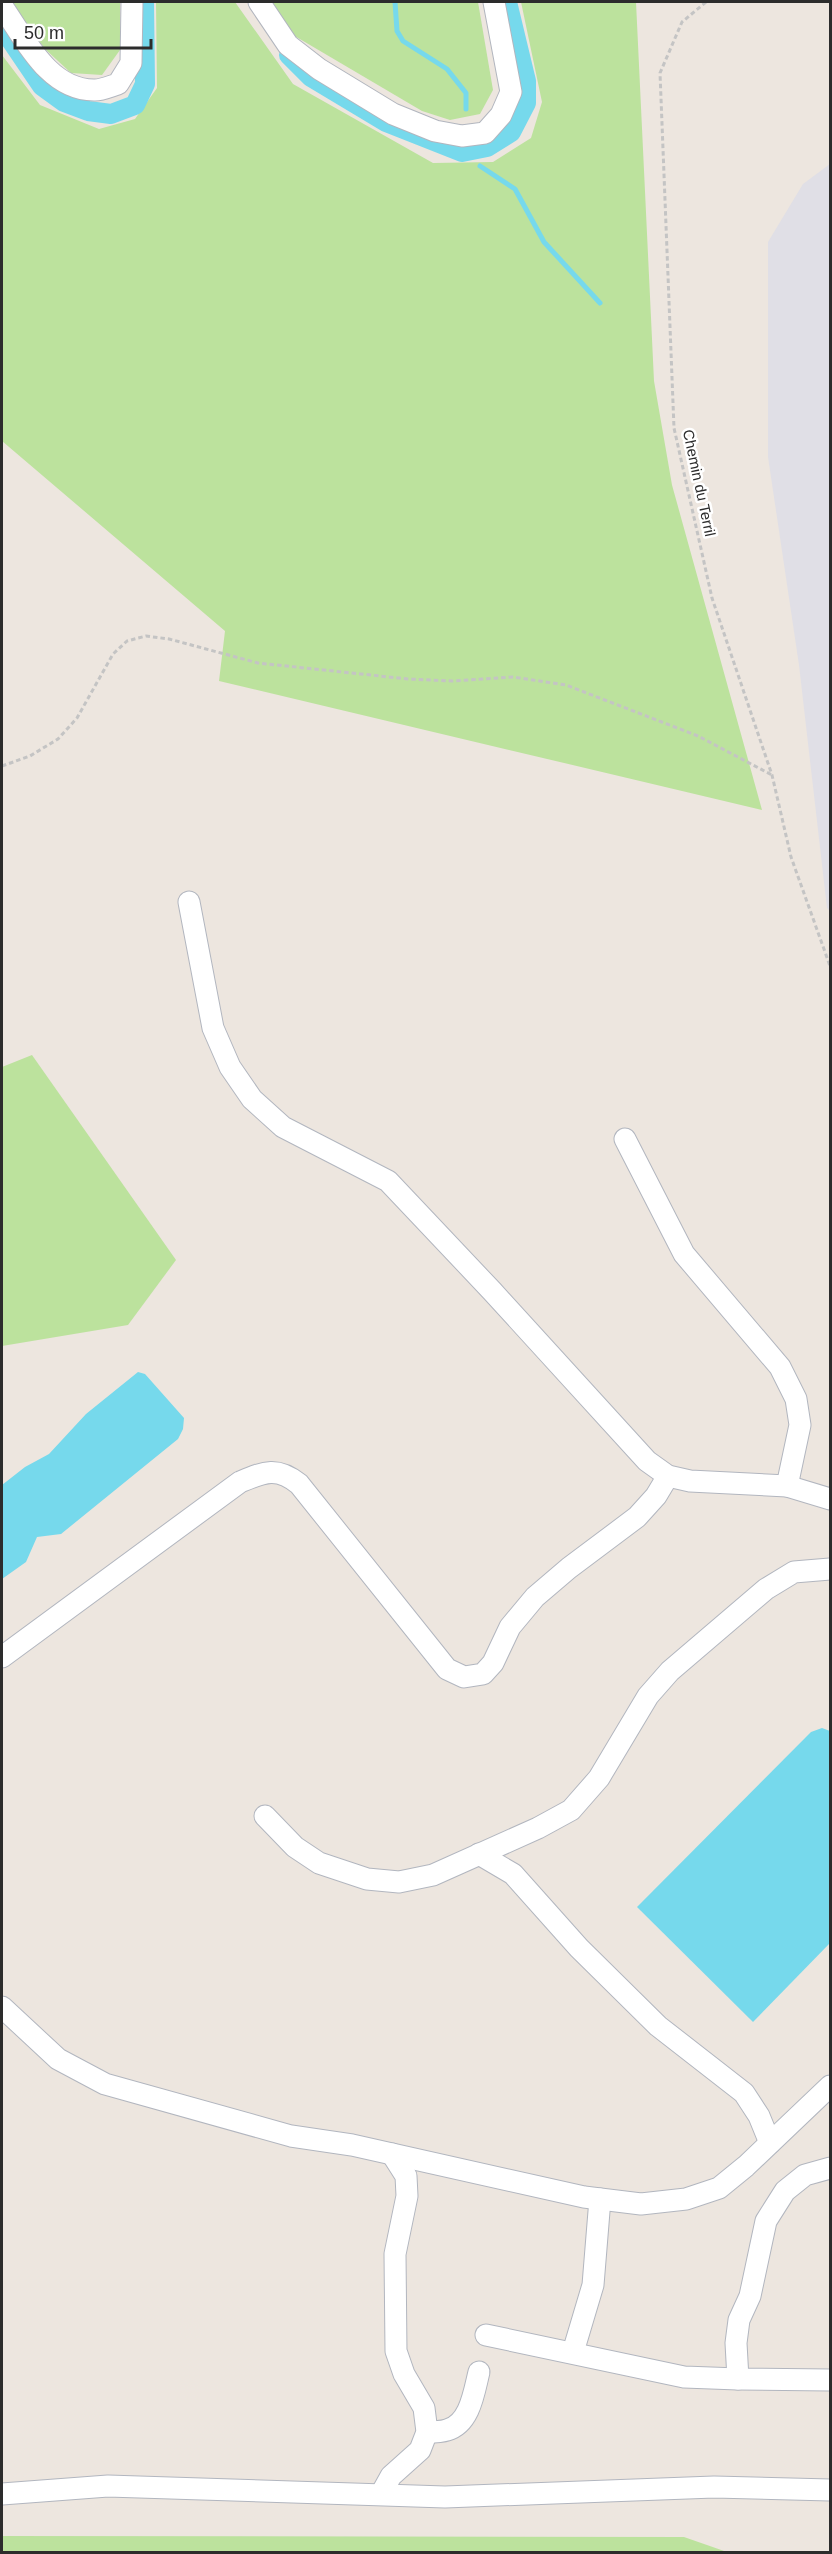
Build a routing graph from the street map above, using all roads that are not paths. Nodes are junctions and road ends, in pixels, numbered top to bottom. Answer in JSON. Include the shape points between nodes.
{"nodes":[{"id":1,"x":132,"y":2,"type":"edge"},
{"id":2,"x":259,"y":2,"type":"edge"},
{"id":3,"x":494,"y":2,"type":"edge"},
{"id":4,"x":2,"y":6,"type":"edge"},
{"id":5,"x":189,"y":902,"type":"dead end"},
{"id":6,"x":625,"y":1139,"type":"dead end"},
{"id":7,"x":668,"y":1476,"type":"junction"},
{"id":8,"x":787,"y":1486,"type":"junction"},
{"id":9,"x":831,"y":1499,"type":"edge"},
{"id":10,"x":831,"y":1569,"type":"edge"},
{"id":11,"x":2,"y":1657,"type":"edge"},
{"id":12,"x":265,"y":1816,"type":"dead end"},
{"id":13,"x":479,"y":1854,"type":"junction"},
{"id":14,"x":2,"y":2007,"type":"edge"},
{"id":15,"x":831,"y":2086,"type":"edge"},
{"id":16,"x":770,"y":2143,"type":"junction"},
{"id":17,"x":392,"y":2154,"type":"junction"},
{"id":18,"x":831,"y":2168,"type":"edge"},
{"id":19,"x":600,"y":2199,"type":"junction"},
{"id":20,"x":486,"y":2335,"type":"dead end"},
{"id":21,"x":573,"y":2352,"type":"junction"},
{"id":22,"x":479,"y":2372,"type":"dead end"},
{"id":23,"x":738,"y":2379,"type":"junction"},
{"id":24,"x":831,"y":2380,"type":"edge"},
{"id":25,"x":427,"y":2432,"type":"junction"},
{"id":26,"x":831,"y":2490,"type":"edge"},
{"id":27,"x":2,"y":2494,"type":"edge"},
{"id":28,"x":381,"y":2494,"type":"junction"}],
"edges":[{"from":1,"to":4,"type":"lane","via":[[131,63],[118,84],[97,91],[74,87],[53,75]]},
{"from":2,"to":3,"type":"lane","via":[[288,45],[319,69],[393,114],[435,131],[462,136],[485,133],[501,115],[511,92]]},
{"from":5,"to":7,"type":"lane","via":[[213,1028],[230,1067],[252,1099],[283,1127],[388,1181],[647,1461]]},
{"from":6,"to":8,"type":"lane","via":[[684,1254],[780,1367],[796,1399],[800,1425]]},
{"from":7,"to":8,"type":"lane","via":[[690,1481]]},
{"from":7,"to":11,"type":"lane","via":[[637,1517],[535,1597],[510,1627],[493,1663],[483,1674],[464,1677],[447,1669],[298,1484],[285,1473],[263,1473],[240,1482]]},
{"from":8,"to":9,"type":"lane"},
{"from":10,"to":13,"type":"lane","via":[[794,1572],[766,1589],[670,1671],[648,1696],[598,1778],[571,1810]]},
{"from":12,"to":13,"type":"lane","via":[[295,1847],[319,1863],[367,1879],[399,1882],[433,1875]]},
{"from":13,"to":16,"type":"lane","via":[[513,1874],[657,2026],[744,2093]]},
{"from":14,"to":17,"type":"lane","via":[[58,2059],[105,2084],[291,2136]]},
{"from":15,"to":16,"type":"lane"},
{"from":16,"to":19,"type":"lane","via":[[718,2188],[686,2199],[640,2204]]},
{"from":17,"to":19,"type":"lane"},
{"from":17,"to":25,"type":"lane","via":[[406,2176],[407,2196],[395,2254],[396,2351],[424,2408]]},
{"from":18,"to":23,"type":"lane","via":[[798,2180],[785,2191],[766,2221],[750,2296],[739,2320]]},
{"from":19,"to":21,"type":"lane","via":[[594,2285]]},
{"from":20,"to":21,"type":"lane"},
{"from":21,"to":23,"type":"lane","via":[[684,2377]]},
{"from":22,"to":25,"type":"lane","via":[[469,2409],[460,2422],[448,2430]]},
{"from":23,"to":24,"type":"lane"},
{"from":25,"to":28,"type":"lane","via":[[420,2450],[392,2476]]},
{"from":26,"to":28,"type":"lane","via":[[758,2486],[445,2497]]},
{"from":27,"to":28,"type":"lane","via":[[108,2486]]}]}
